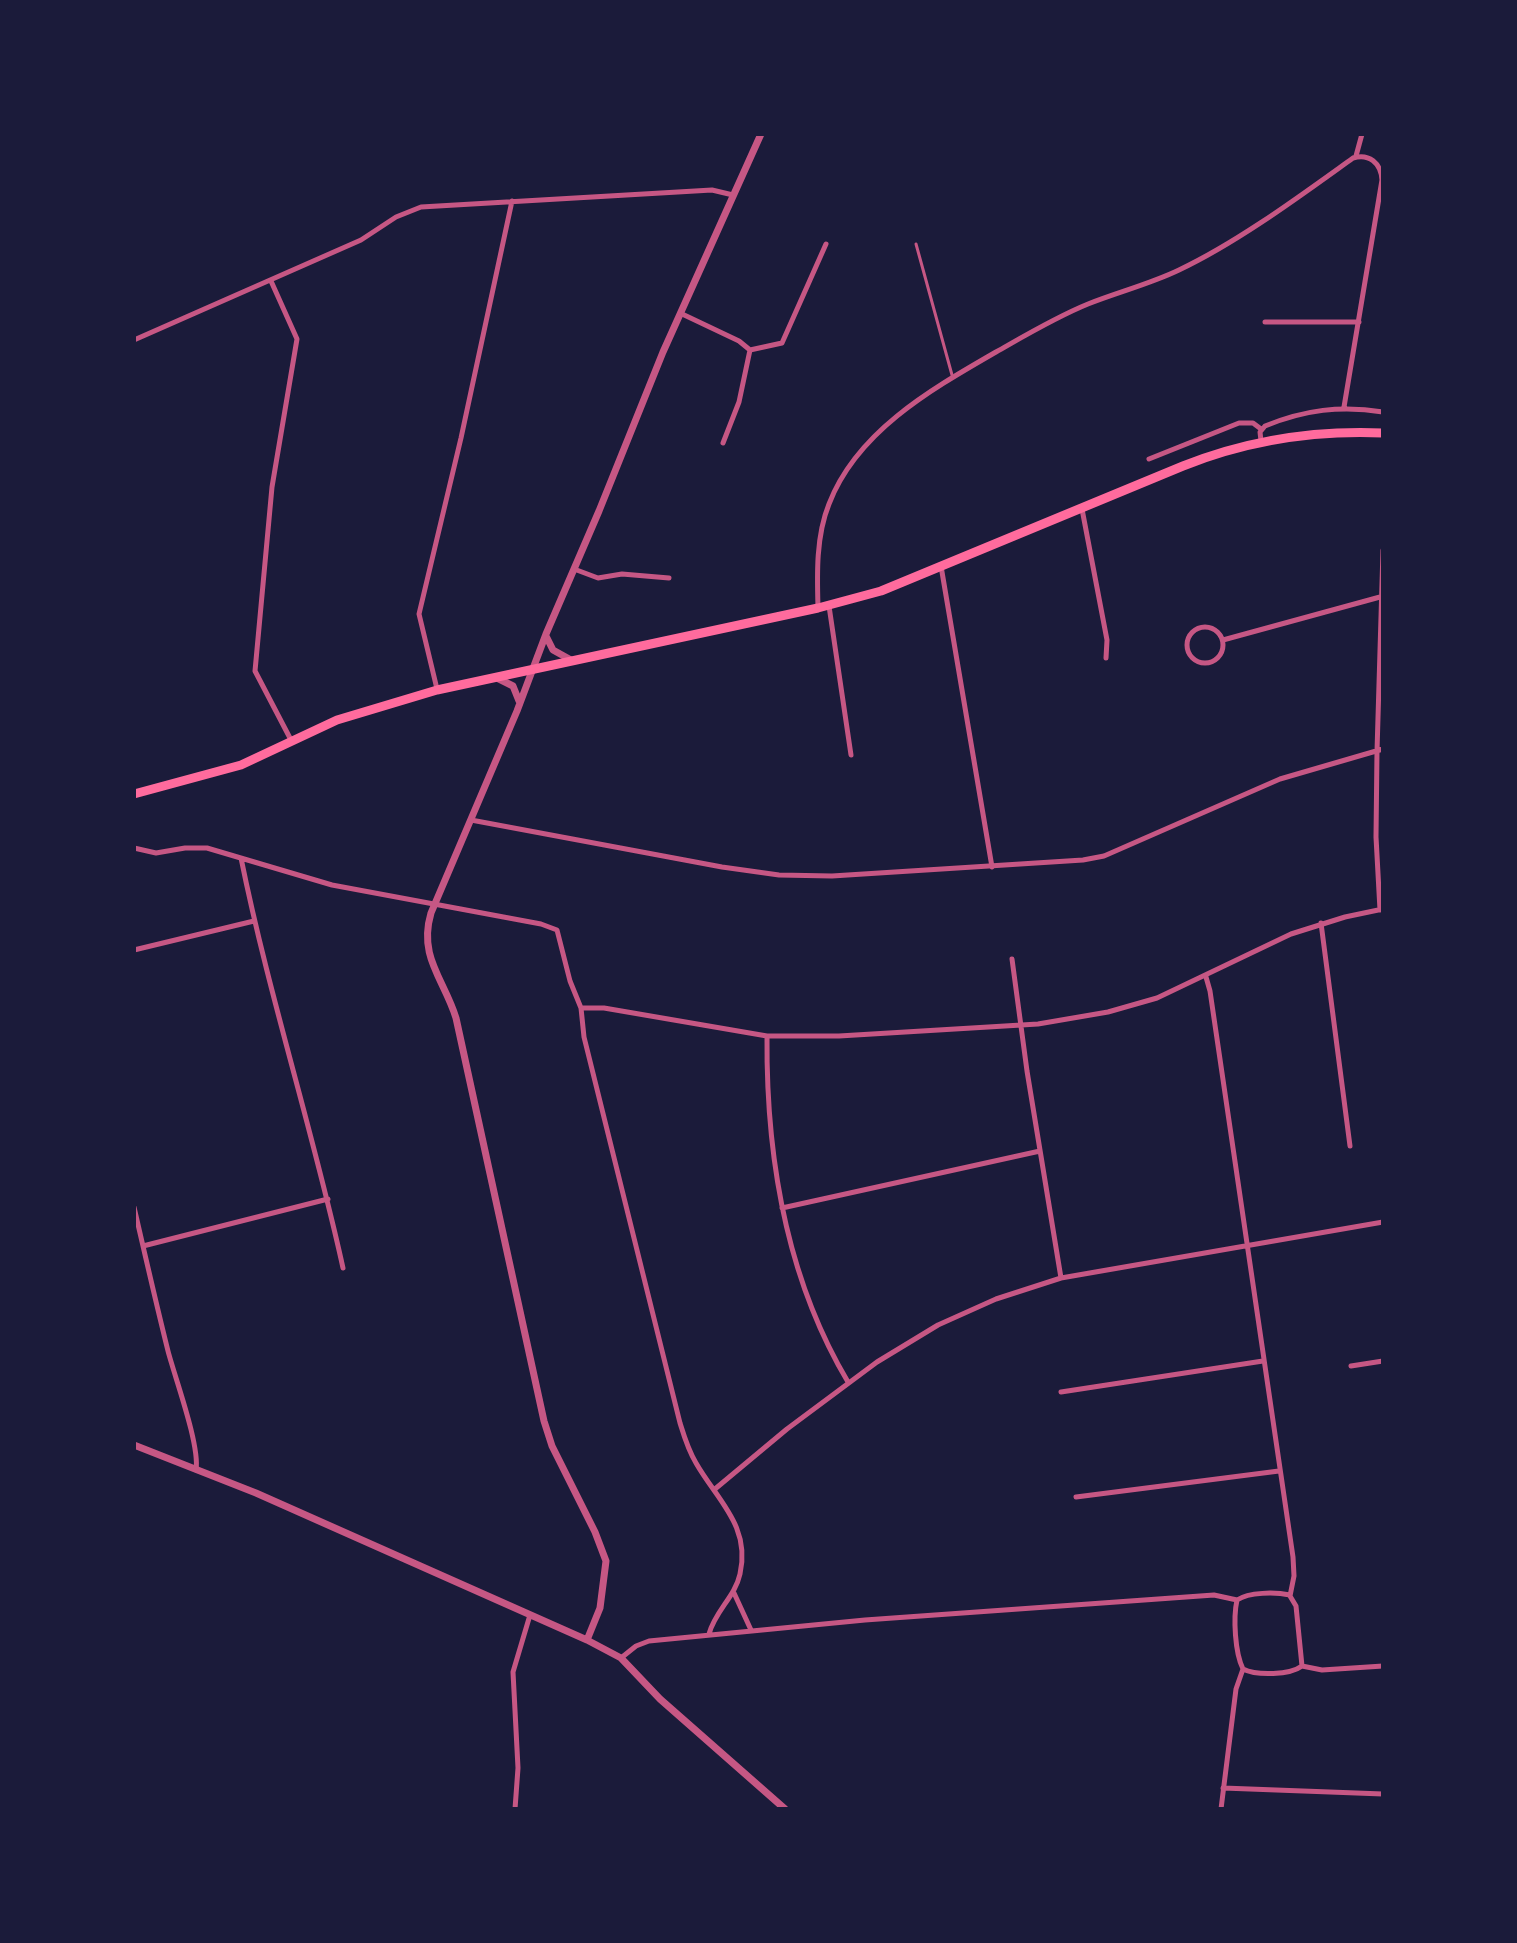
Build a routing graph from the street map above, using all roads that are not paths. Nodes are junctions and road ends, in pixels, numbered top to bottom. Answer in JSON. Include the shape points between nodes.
{"nodes":[{"id":1,"x":761,"y":134,"type":"edge"},
{"id":2,"x":1362,"y":134,"type":"edge"},
{"id":3,"x":1356,"y":157,"type":"junction"},
{"id":4,"x":733,"y":195,"type":"junction"},
{"id":5,"x":512,"y":201,"type":"junction"},
{"id":6,"x":826,"y":244,"type":"dead end"},
{"id":7,"x":916,"y":244,"type":"dead end"},
{"id":8,"x":271,"y":281,"type":"junction"},
{"id":9,"x":679,"y":313,"type":"junction"},
{"id":10,"x":1265,"y":322,"type":"dead end"},
{"id":11,"x":1359,"y":322,"type":"junction"},
{"id":12,"x":134,"y":340,"type":"edge"},
{"id":13,"x":750,"y":350,"type":"junction"},
{"id":14,"x":953,"y":377,"type":"junction"},
{"id":15,"x":1344,"y":407,"type":"junction"},
{"id":16,"x":1383,"y":412,"type":"edge"},
{"id":17,"x":1261,"y":429,"type":"junction"},
{"id":18,"x":1383,"y":433,"type":"edge"},
{"id":19,"x":1261,"y":441,"type":"junction"},
{"id":20,"x":723,"y":443,"type":"dead end"},
{"id":21,"x":1149,"y":459,"type":"dead end"},
{"id":22,"x":1082,"y":509,"type":"junction"},
{"id":23,"x":1383,"y":550,"type":"edge"},
{"id":24,"x":941,"y":566,"type":"junction"},
{"id":25,"x":574,"y":569,"type":"junction"},
{"id":26,"x":669,"y":578,"type":"dead end"},
{"id":27,"x":1382,"y":597,"type":"edge"},
{"id":28,"x":829,"y":605,"type":"junction"},
{"id":29,"x":818,"y":608,"type":"junction"},
{"id":30,"x":546,"y":634,"type":"junction"},
{"id":31,"x":1223,"y":640,"type":"junction"},
{"id":32,"x":1106,"y":658,"type":"dead end"},
{"id":33,"x":571,"y":660,"type":"junction"},
{"id":34,"x":534,"y":668,"type":"junction"},
{"id":35,"x":490,"y":677,"type":"junction"},
{"id":36,"x":437,"y":690,"type":"junction"},
{"id":37,"x":520,"y":703,"type":"junction"},
{"id":38,"x":291,"y":741,"type":"junction"},
{"id":39,"x":1380,"y":750,"type":"edge"},
{"id":40,"x":851,"y":755,"type":"dead end"},
{"id":41,"x":134,"y":794,"type":"edge"},
{"id":42,"x":471,"y":820,"type":"junction"},
{"id":43,"x":134,"y":848,"type":"edge"},
{"id":44,"x":241,"y":858,"type":"junction"},
{"id":45,"x":992,"y":867,"type":"junction"},
{"id":46,"x":436,"y":903,"type":"junction"},
{"id":47,"x":1382,"y":909,"type":"edge"},
{"id":48,"x":254,"y":921,"type":"junction"},
{"id":49,"x":1321,"y":923,"type":"junction"},
{"id":50,"x":134,"y":950,"type":"edge"},
{"id":51,"x":1012,"y":959,"type":"dead end"},
{"id":52,"x":1206,"y":976,"type":"junction"},
{"id":53,"x":581,"y":1008,"type":"junction"},
{"id":54,"x":1020,"y":1026,"type":"junction"},
{"id":55,"x":767,"y":1036,"type":"junction"},
{"id":56,"x":1350,"y":1146,"type":"dead end"},
{"id":57,"x":1040,"y":1151,"type":"junction"},
{"id":58,"x":328,"y":1199,"type":"junction"},
{"id":59,"x":134,"y":1207,"type":"edge"},
{"id":60,"x":782,"y":1208,"type":"junction"},
{"id":61,"x":1383,"y":1222,"type":"edge"},
{"id":62,"x":1247,"y":1244,"type":"junction"},
{"id":63,"x":143,"y":1246,"type":"junction"},
{"id":64,"x":343,"y":1268,"type":"dead end"},
{"id":65,"x":1061,"y":1278,"type":"junction"},
{"id":66,"x":1263,"y":1361,"type":"junction"},
{"id":67,"x":1383,"y":1361,"type":"edge"},
{"id":68,"x":1351,"y":1366,"type":"dead end"},
{"id":69,"x":848,"y":1382,"type":"junction"},
{"id":70,"x":1061,"y":1392,"type":"dead end"},
{"id":71,"x":134,"y":1445,"type":"edge"},
{"id":72,"x":196,"y":1470,"type":"junction"},
{"id":73,"x":1279,"y":1471,"type":"junction"},
{"id":74,"x":715,"y":1489,"type":"junction"},
{"id":75,"x":1076,"y":1497,"type":"dead end"},
{"id":76,"x":734,"y":1592,"type":"junction"},
{"id":77,"x":1290,"y":1596,"type":"junction"},
{"id":78,"x":1237,"y":1600,"type":"junction"},
{"id":79,"x":530,"y":1615,"type":"junction"},
{"id":80,"x":751,"y":1630,"type":"junction"},
{"id":81,"x":709,"y":1634,"type":"junction"},
{"id":82,"x":587,"y":1640,"type":"junction"},
{"id":83,"x":621,"y":1658,"type":"junction"},
{"id":84,"x":1302,"y":1666,"type":"junction"},
{"id":85,"x":1383,"y":1666,"type":"edge"},
{"id":86,"x":1243,"y":1669,"type":"junction"},
{"id":87,"x":1223,"y":1788,"type":"junction"},
{"id":88,"x":1383,"y":1794,"type":"edge"},
{"id":89,"x":515,"y":1809,"type":"edge"},
{"id":90,"x":785,"y":1809,"type":"edge"},
{"id":91,"x":1221,"y":1809,"type":"edge"}],
"edges":[{"from":1,"to":4,"type":"street"},
{"from":2,"to":3,"type":"street"},
{"from":3,"to":11,"type":"street","via":[[1374,161],[1382,176]]},
{"from":3,"to":14,"type":"street","via":[[1176,272],[1064,315]]},
{"from":4,"to":5,"type":"street","via":[[712,190]]},
{"from":4,"to":9,"type":"street"},
{"from":5,"to":8,"type":"street","via":[[421,207]]},
{"from":5,"to":36,"type":"street","via":[[419,614]]},
{"from":6,"to":13,"type":"street","via":[[782,343]]},
{"from":7,"to":14,"type":"lane"},
{"from":8,"to":12,"type":"street"},
{"from":8,"to":38,"type":"street","via":[[297,339],[272,487],[255,671]]},
{"from":9,"to":13,"type":"street"},
{"from":9,"to":25,"type":"street"},
{"from":10,"to":11,"type":"street"},
{"from":11,"to":15,"type":"street"},
{"from":13,"to":20,"type":"street"},
{"from":14,"to":29,"type":"street","via":[[877,434],[834,491],[822,527]]},
{"from":15,"to":16,"type":"street"},
{"from":15,"to":17,"type":"street","via":[[1300,414]]},
{"from":17,"to":19,"type":"street"},
{"from":17,"to":21,"type":"street","via":[[1239,423]]},
{"from":18,"to":19,"type":"highway","via":[[1329,432]]},
{"from":19,"to":22,"type":"highway","via":[[1196,461]]},
{"from":22,"to":24,"type":"highway"},
{"from":22,"to":32,"type":"street"},
{"from":23,"to":27,"type":"street"},
{"from":24,"to":28,"type":"highway"},
{"from":24,"to":45,"type":"street"},
{"from":25,"to":26,"type":"street","via":[[598,578]]},
{"from":25,"to":30,"type":"street"},
{"from":27,"to":31,"type":"street"},
{"from":27,"to":39,"type":"street"},
{"from":28,"to":29,"type":"highway"},
{"from":28,"to":40,"type":"street"},
{"from":29,"to":33,"type":"highway"},
{"from":30,"to":33,"type":"street","via":[[553,650]]},
{"from":30,"to":34,"type":"street"},
{"from":31,"to":31,"type":"street","via":[[1223,651],[1211,663],[1194,660],[1187,650],[1197,628],[1216,630]]},
{"from":33,"to":34,"type":"highway"},
{"from":34,"to":35,"type":"highway"},
{"from":34,"to":37,"type":"street"},
{"from":35,"to":36,"type":"highway"},
{"from":35,"to":37,"type":"street","via":[[513,686]]},
{"from":36,"to":38,"type":"highway","via":[[346,716]]},
{"from":37,"to":42,"type":"street"},
{"from":38,"to":41,"type":"highway","via":[[230,769]]},
{"from":39,"to":45,"type":"street","via":[[1272,782],[1097,858]]},
{"from":39,"to":47,"type":"street","via":[[1376,837]]},
{"from":42,"to":45,"type":"street","via":[[779,875]]},
{"from":42,"to":46,"type":"street"},
{"from":43,"to":44,"type":"street","via":[[156,853],[199,847]]},
{"from":44,"to":46,"type":"street","via":[[332,885]]},
{"from":44,"to":48,"type":"street"},
{"from":46,"to":53,"type":"street","via":[[554,928]]},
{"from":46,"to":82,"type":"street","via":[[427,931],[429,956],[456,1018],[544,1421],[606,1561],[600,1608]]},
{"from":47,"to":49,"type":"street"},
{"from":48,"to":50,"type":"street"},
{"from":48,"to":58,"type":"street"},
{"from":49,"to":52,"type":"street"},
{"from":49,"to":56,"type":"street"},
{"from":51,"to":54,"type":"street"},
{"from":52,"to":54,"type":"street","via":[[1133,1005]]},
{"from":52,"to":62,"type":"street"},
{"from":53,"to":55,"type":"street"},
{"from":53,"to":74,"type":"street","via":[[680,1423],[695,1462]]},
{"from":54,"to":55,"type":"street"},
{"from":54,"to":57,"type":"street"},
{"from":55,"to":60,"type":"street","via":[[771,1142]]},
{"from":57,"to":60,"type":"street"},
{"from":57,"to":65,"type":"street"},
{"from":58,"to":63,"type":"street"},
{"from":58,"to":64,"type":"street"},
{"from":59,"to":63,"type":"street"},
{"from":60,"to":69,"type":"street","via":[[811,1304]]},
{"from":61,"to":62,"type":"street"},
{"from":62,"to":65,"type":"street"},
{"from":62,"to":66,"type":"street"},
{"from":63,"to":72,"type":"street"},
{"from":65,"to":69,"type":"street","via":[[938,1325]]},
{"from":66,"to":70,"type":"street"},
{"from":66,"to":73,"type":"street"},
{"from":67,"to":68,"type":"street"},
{"from":69,"to":74,"type":"street"},
{"from":71,"to":72,"type":"street"},
{"from":72,"to":79,"type":"street"},
{"from":73,"to":75,"type":"street"},
{"from":73,"to":77,"type":"street","via":[[1294,1567]]},
{"from":74,"to":76,"type":"street","via":[[740,1537],[741,1565]]},
{"from":76,"to":80,"type":"street"},
{"from":76,"to":81,"type":"street"},
{"from":77,"to":78,"type":"street"},
{"from":77,"to":84,"type":"street","via":[[1296,1606]]},
{"from":78,"to":80,"type":"street","via":[[1214,1595]]},
{"from":78,"to":86,"type":"street"},
{"from":79,"to":82,"type":"street"},
{"from":79,"to":89,"type":"street","via":[[512,1682]]},
{"from":80,"to":81,"type":"street"},
{"from":81,"to":83,"type":"street","via":[[649,1641]]},
{"from":82,"to":83,"type":"street"},
{"from":83,"to":90,"type":"street"},
{"from":84,"to":85,"type":"street"},
{"from":84,"to":86,"type":"street","via":[[1254,1673]]},
{"from":86,"to":87,"type":"street"},
{"from":87,"to":88,"type":"street"},
{"from":87,"to":91,"type":"street"}]}
